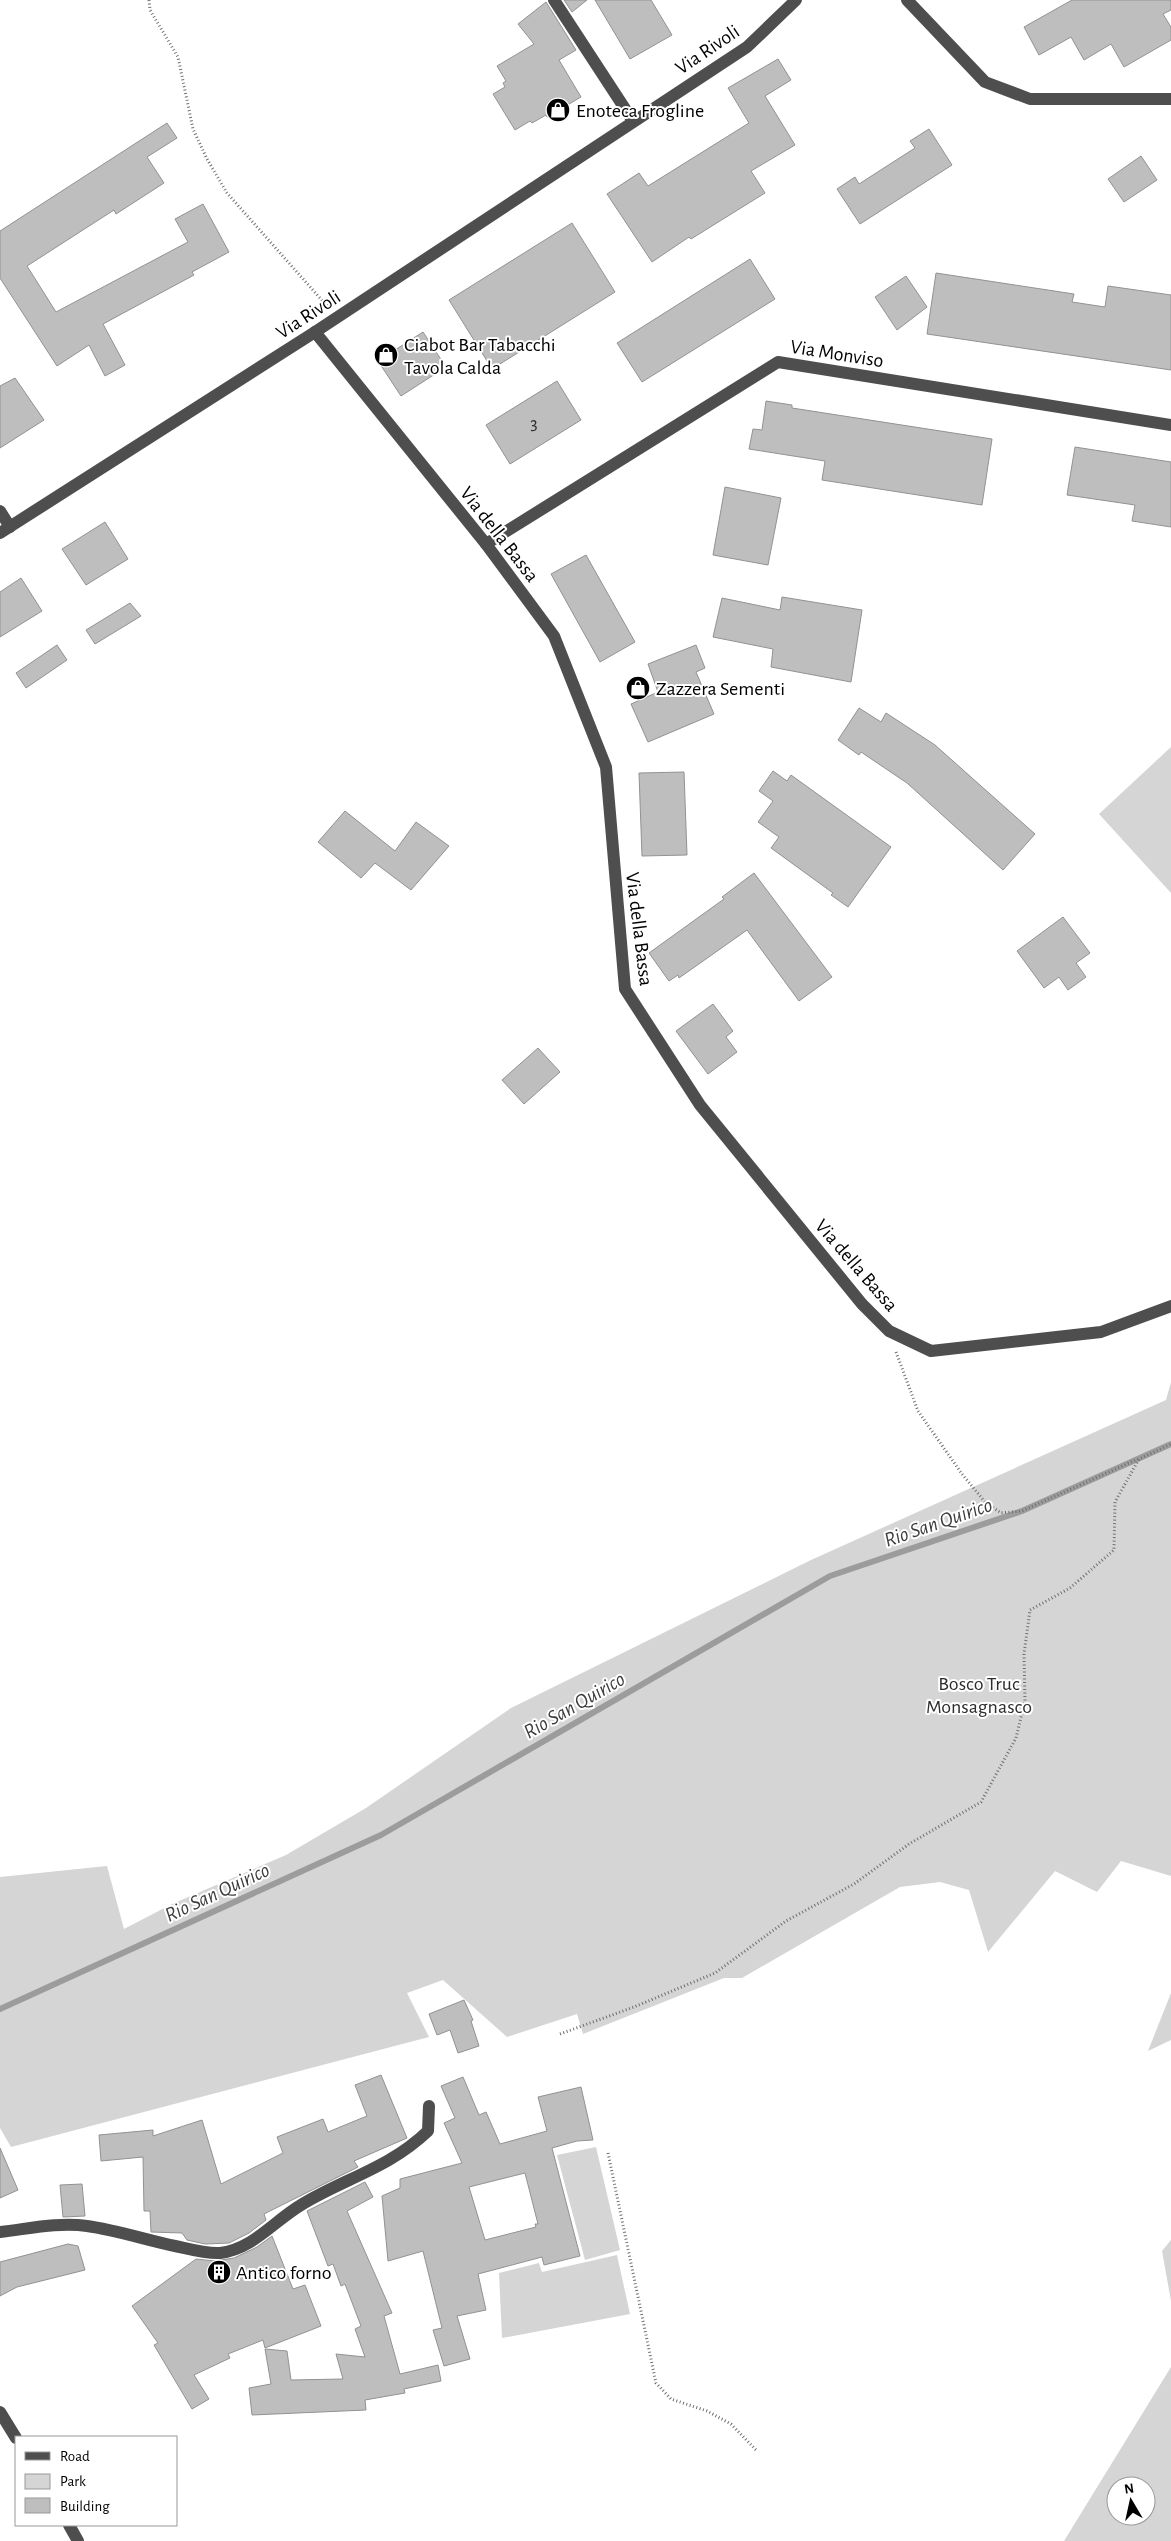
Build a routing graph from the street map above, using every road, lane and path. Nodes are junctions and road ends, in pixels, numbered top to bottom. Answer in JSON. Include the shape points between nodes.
{"nodes":[{"id":1,"x":149,"y":0,"type":"edge"},
{"id":2,"x":554,"y":0,"type":"edge"},
{"id":3,"x":796,"y":0,"type":"edge"},
{"id":4,"x":907,"y":0,"type":"edge"},
{"id":5,"x":1171,"y":99,"type":"edge"},
{"id":6,"x":633,"y":121,"type":"junction"},
{"id":7,"x":336,"y":318,"type":"junction"},
{"id":8,"x":315,"y":332,"type":"junction"},
{"id":9,"x":1171,"y":425,"type":"edge"},
{"id":10,"x":0,"y":511,"type":"edge"},
{"id":11,"x":5,"y":530,"type":"edge"},
{"id":12,"x":486,"y":544,"type":"junction"},
{"id":13,"x":1171,"y":1306,"type":"edge"},
{"id":14,"x":889,"y":1331,"type":"junction"},
{"id":15,"x":1171,"y":1444,"type":"edge"},
{"id":16,"x":1139,"y":1459,"type":"junction"},
{"id":17,"x":560,"y":2034,"type":"dead end"},
{"id":18,"x":429,"y":2106,"type":"dead end"},
{"id":19,"x":608,"y":2153,"type":"dead end"},
{"id":20,"x":0,"y":2232,"type":"edge"},
{"id":21,"x":0,"y":2412,"type":"edge"},
{"id":22,"x":15,"y":2436,"type":"edge"},
{"id":23,"x":756,"y":2450,"type":"dead end"},
{"id":24,"x":70,"y":2526,"type":"edge"},
{"id":25,"x":78,"y":2541,"type":"edge"}],
"edges":[{"from":1,"to":7,"type":"path","via":[[150,10],[178,57],[193,129],[207,159],[227,193]]},
{"from":2,"to":6,"type":"street"},
{"from":3,"to":6,"type":"street","name":"Via Rivoli","via":[[747,47]]},
{"from":4,"to":5,"type":"street","via":[[985,82],[1030,99]]},
{"from":6,"to":7,"type":"street","name":"Via Rivoli"},
{"from":7,"to":8,"type":"street","name":"Via Rivoli"},
{"from":8,"to":11,"type":"street","name":"Via Rivoli"},
{"from":8,"to":12,"type":"street","name":"Via della Bassa"},
{"from":9,"to":12,"type":"street","name":"Via Monviso","via":[[778,362]]},
{"from":10,"to":11,"type":"street"},
{"from":12,"to":14,"type":"street","name":"Via della Bassa","via":[[554,636],[606,767],[625,989],[700,1105],[862,1304]]},
{"from":13,"to":14,"type":"street","name":"Via della Bassa","via":[[1101,1332],[931,1351]]},
{"from":14,"to":16,"type":"path","via":[[918,1411],[962,1474],[986,1502],[1001,1513],[1022,1511]]},
{"from":15,"to":16,"type":"path"},
{"from":16,"to":17,"type":"path","via":[[1114,1502],[1114,1550],[1070,1588],[1030,1610],[1024,1654],[1025,1701],[1016,1738],[982,1802],[909,1844],[854,1884],[786,1921],[715,1974]]},
{"from":18,"to":20,"type":"street","via":[[428,2131],[411,2147],[388,2163],[301,2205],[242,2246],[220,2253],[196,2251],[86,2226],[58,2225]]},
{"from":19,"to":23,"type":"path","via":[[656,2383],[671,2399],[707,2411],[731,2424]]},
{"from":21,"to":22,"type":"street"},
{"from":24,"to":25,"type":"street"}]}
